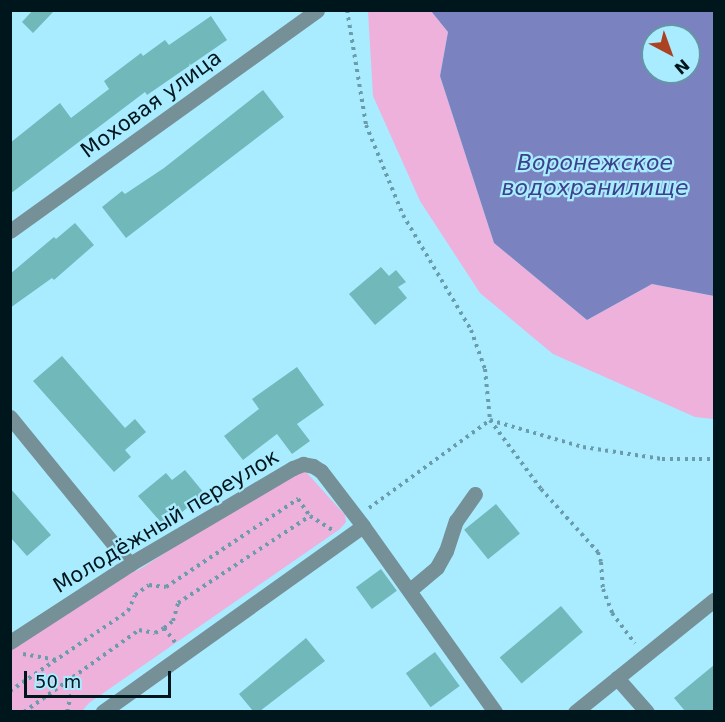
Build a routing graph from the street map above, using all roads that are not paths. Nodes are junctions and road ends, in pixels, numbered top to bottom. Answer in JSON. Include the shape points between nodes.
{"nodes":[{"id":1,"x":316,"y":10,"type":"edge"},
{"id":2,"x":10,"y":231,"type":"edge"},
{"id":3,"x":10,"y":417,"type":"edge"},
{"id":4,"x":475,"y":494,"type":"dead end"},
{"id":5,"x":360,"y":522,"type":"junction"},
{"id":6,"x":130,"y":564,"type":"junction"},
{"id":7,"x":410,"y":590,"type":"junction"},
{"id":8,"x":714,"y":600,"type":"edge"},
{"id":9,"x":10,"y":642,"type":"edge"},
{"id":10,"x":617,"y":678,"type":"junction"},
{"id":11,"x":102,"y":711,"type":"edge"},
{"id":12,"x":495,"y":711,"type":"edge"},
{"id":13,"x":575,"y":711,"type":"edge"},
{"id":14,"x":647,"y":711,"type":"edge"}],
"edges":[{"from":1,"to":2,"type":"street","name":"Моховая улица"},
{"from":3,"to":6,"type":"street"},
{"from":4,"to":7,"type":"street","via":[[456,521],[437,567]]},
{"from":5,"to":6,"type":"street","name":"Молодёжный переулок","via":[[321,471],[303,464]]},
{"from":5,"to":7,"type":"street"},
{"from":5,"to":11,"type":"street","via":[[345,538]]},
{"from":6,"to":9,"type":"street","name":"Молодёжный переулок"},
{"from":7,"to":12,"type":"street"},
{"from":8,"to":10,"type":"street"},
{"from":10,"to":13,"type":"street"},
{"from":10,"to":14,"type":"street"}]}
